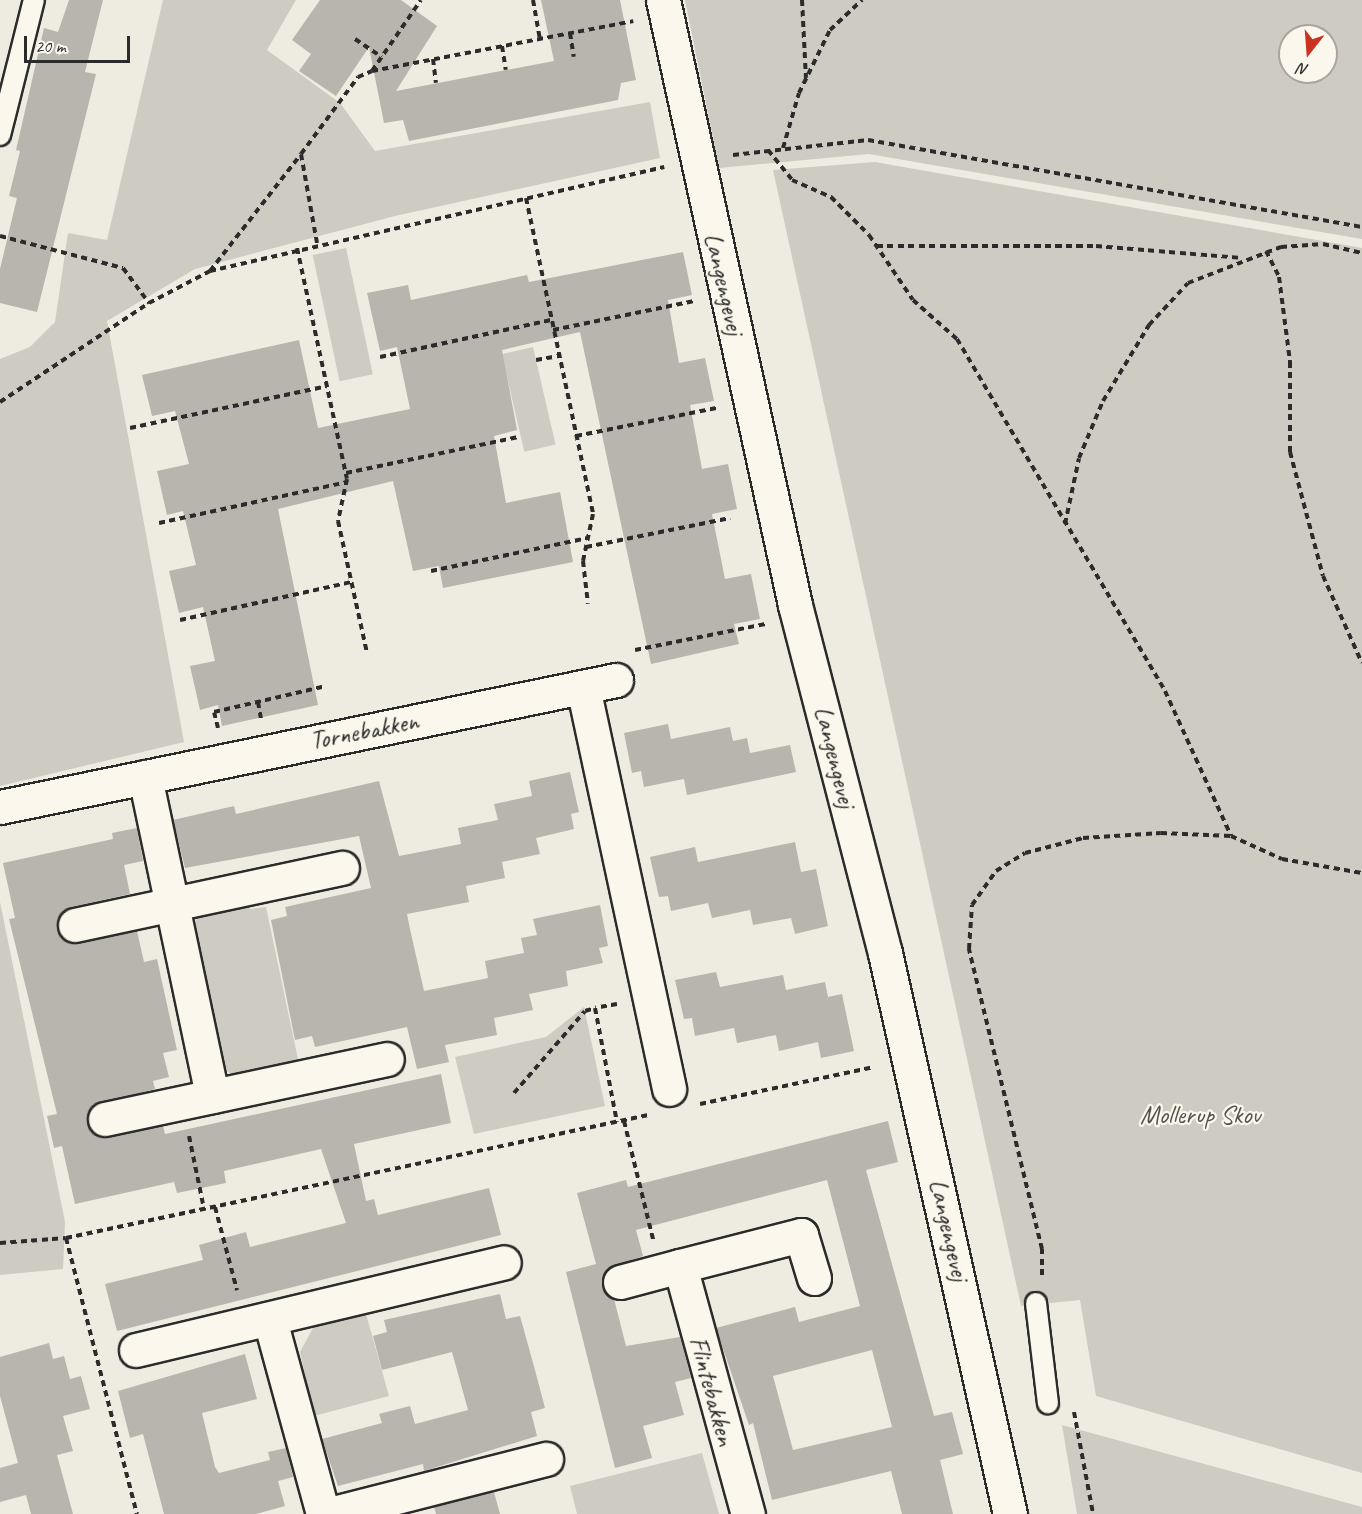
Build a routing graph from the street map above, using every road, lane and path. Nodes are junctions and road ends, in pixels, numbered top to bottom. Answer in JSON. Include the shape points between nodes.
{"nodes":[{"id":1,"x":34,"y":0,"type":"edge"},
{"id":2,"x":421,"y":0,"type":"edge"},
{"id":3,"x":532,"y":0,"type":"edge"},
{"id":4,"x":802,"y":0,"type":"edge"},
{"id":5,"x":862,"y":0,"type":"edge"},
{"id":6,"x":664,"y":7,"type":"edge"},
{"id":7,"x":570,"y":33,"type":"junction"},
{"id":8,"x":540,"y":38,"type":"junction"},
{"id":9,"x":355,"y":39,"type":"dead end"},
{"id":10,"x":502,"y":46,"type":"junction"},
{"id":11,"x":382,"y":57,"type":"junction"},
{"id":12,"x":574,"y":57,"type":"dead end"},
{"id":13,"x":433,"y":59,"type":"junction"},
{"id":14,"x":506,"y":70,"type":"dead end"},
{"id":15,"x":372,"y":71,"type":"junction"},
{"id":16,"x":806,"y":79,"type":"junction"},
{"id":17,"x":436,"y":83,"type":"dead end"},
{"id":18,"x":0,"y":135,"type":"edge"},
{"id":19,"x":783,"y":148,"type":"junction"},
{"id":20,"x":768,"y":150,"type":"junction"},
{"id":21,"x":302,"y":154,"type":"junction"},
{"id":22,"x":696,"y":160,"type":"junction"},
{"id":23,"x":526,"y":198,"type":"junction"},
{"id":24,"x":1362,"y":227,"type":"edge"},
{"id":25,"x":0,"y":236,"type":"edge"},
{"id":26,"x":317,"y":243,"type":"junction"},
{"id":27,"x":876,"y":246,"type":"junction"},
{"id":28,"x":297,"y":248,"type":"junction"},
{"id":29,"x":1266,"y":251,"type":"junction"},
{"id":30,"x":1362,"y":253,"type":"edge"},
{"id":31,"x":1241,"y":258,"type":"junction"},
{"id":32,"x":210,"y":272,"type":"junction"},
{"id":33,"x":694,"y":301,"type":"dead end"},
{"id":34,"x":149,"y":303,"type":"junction"},
{"id":35,"x":551,"y":320,"type":"junction"},
{"id":36,"x":553,"y":330,"type":"junction"},
{"id":37,"x":559,"y":356,"type":"junction"},
{"id":38,"x":380,"y":357,"type":"dead end"},
{"id":39,"x":536,"y":360,"type":"dead end"},
{"id":40,"x":327,"y":386,"type":"junction"},
{"id":41,"x":0,"y":402,"type":"edge"},
{"id":42,"x":720,"y":407,"type":"dead end"},
{"id":43,"x":130,"y":428,"type":"dead end"},
{"id":44,"x":576,"y":436,"type":"junction"},
{"id":45,"x":518,"y":437,"type":"dead end"},
{"id":46,"x":346,"y":473,"type":"junction"},
{"id":47,"x":347,"y":482,"type":"junction"},
{"id":48,"x":730,"y":518,"type":"dead end"},
{"id":49,"x":159,"y":523,"type":"dead end"},
{"id":50,"x":1065,"y":524,"type":"junction"},
{"id":51,"x":587,"y":538,"type":"junction"},
{"id":52,"x":586,"y":547,"type":"junction"},
{"id":53,"x":431,"y":572,"type":"dead end"},
{"id":54,"x":352,"y":582,"type":"junction"},
{"id":55,"x":588,"y":604,"type":"dead end"},
{"id":56,"x":795,"y":605,"type":"junction"},
{"id":57,"x":180,"y":620,"type":"dead end"},
{"id":58,"x":367,"y":653,"type":"dead end"},
{"id":59,"x":1362,"y":663,"type":"edge"},
{"id":60,"x":618,"y":666,"type":"joint"},
{"id":61,"x":326,"y":686,"type":"dead end"},
{"id":62,"x":583,"y":687,"type":"junction"},
{"id":63,"x":224,"y":759,"type":"junction"},
{"id":64,"x":145,"y":777,"type":"junction"},
{"id":65,"x":0,"y":807,"type":"edge"},
{"id":66,"x":1231,"y":836,"type":"junction"},
{"id":67,"x":342,"y":868,"type":"dead end"},
{"id":68,"x":1362,"y":873,"type":"edge"},
{"id":69,"x":171,"y":903,"type":"junction"},
{"id":70,"x":75,"y":925,"type":"dead end"},
{"id":71,"x":648,"y":997,"type":"junction"},
{"id":72,"x":595,"y":1008,"type":"junction"},
{"id":73,"x":387,"y":1059,"type":"dead end"},
{"id":74,"x":910,"y":1059,"type":"junction"},
{"id":75,"x":514,"y":1093,"type":"dead end"},
{"id":76,"x":197,"y":1099,"type":"junction"},
{"id":77,"x":673,"y":1103,"type":"junction"},
{"id":78,"x":105,"y":1119,"type":"dead end"},
{"id":79,"x":624,"y":1120,"type":"junction"},
{"id":80,"x":617,"y":1122,"type":"junction"},
{"id":81,"x":215,"y":1207,"type":"junction"},
{"id":82,"x":204,"y":1209,"type":"junction"},
{"id":83,"x":66,"y":1238,"type":"junction"},
{"id":84,"x":0,"y":1244,"type":"edge"},
{"id":85,"x":504,"y":1262,"type":"dead end"},
{"id":86,"x":670,"y":1268,"type":"junction"},
{"id":87,"x":814,"y":1278,"type":"dead end"},
{"id":88,"x":620,"y":1282,"type":"dead end"},
{"id":89,"x":1036,"y":1304,"type":"joint"},
{"id":90,"x":258,"y":1323,"type":"junction"},
{"id":91,"x":136,"y":1350,"type":"dead end"},
{"id":92,"x":1048,"y":1403,"type":"dead end"},
{"id":93,"x":1074,"y":1410,"type":"dead end"},
{"id":94,"x":546,"y":1459,"type":"dead end"},
{"id":95,"x":137,"y":1514,"type":"edge"},
{"id":96,"x":323,"y":1514,"type":"edge"},
{"id":97,"x":330,"y":1514,"type":"edge"},
{"id":98,"x":748,"y":1514,"type":"edge"},
{"id":99,"x":1010,"y":1514,"type":"edge"},
{"id":100,"x":1093,"y":1514,"type":"edge"}],
"edges":[{"from":1,"to":18,"type":"lane"},
{"from":2,"to":11,"type":"path"},
{"from":3,"to":8,"type":"path"},
{"from":4,"to":16,"type":"path"},
{"from":5,"to":16,"type":"path","via":[[830,30]]},
{"from":6,"to":7,"type":"path"},
{"from":6,"to":22,"type":"street","name":"Langengevej"},
{"from":7,"to":8,"type":"path"},
{"from":7,"to":12,"type":"path"},
{"from":8,"to":10,"type":"path"},
{"from":9,"to":11,"type":"path"},
{"from":10,"to":13,"type":"path"},
{"from":10,"to":14,"type":"path"},
{"from":11,"to":15,"type":"path"},
{"from":13,"to":15,"type":"path"},
{"from":13,"to":17,"type":"path"},
{"from":15,"to":21,"type":"path","via":[[358,77]]},
{"from":16,"to":19,"type":"path"},
{"from":19,"to":20,"type":"path"},
{"from":19,"to":24,"type":"path","via":[[830,141],[889,142]]},
{"from":20,"to":22,"type":"path"},
{"from":20,"to":27,"type":"path","via":[[779,169],[831,197]]},
{"from":21,"to":26,"type":"path"},
{"from":21,"to":32,"type":"path"},
{"from":22,"to":23,"type":"path"},
{"from":22,"to":56,"type":"street","name":"Langengevej"},
{"from":23,"to":26,"type":"path"},
{"from":23,"to":35,"type":"path"},
{"from":25,"to":34,"type":"path","via":[[123,268]]},
{"from":26,"to":28,"type":"path"},
{"from":27,"to":31,"type":"path","via":[[1096,246]]},
{"from":27,"to":50,"type":"path","via":[[913,300],[957,339]]},
{"from":28,"to":32,"type":"path"},
{"from":28,"to":40,"type":"path"},
{"from":29,"to":30,"type":"path","via":[[1323,244]]},
{"from":29,"to":31,"type":"path"},
{"from":29,"to":59,"type":"path","via":[[1279,277],[1290,362],[1290,452],[1323,576]]},
{"from":31,"to":50,"type":"path","via":[[1188,283],[1149,326],[1095,420],[1079,458]]},
{"from":32,"to":34,"type":"path"},
{"from":33,"to":36,"type":"path"},
{"from":34,"to":41,"type":"path"},
{"from":35,"to":36,"type":"path"},
{"from":35,"to":38,"type":"path"},
{"from":36,"to":37,"type":"path"},
{"from":37,"to":39,"type":"path"},
{"from":37,"to":44,"type":"path"},
{"from":40,"to":43,"type":"path"},
{"from":40,"to":46,"type":"path"},
{"from":42,"to":44,"type":"path"},
{"from":44,"to":51,"type":"path","via":[[592,513]]},
{"from":45,"to":46,"type":"path"},
{"from":46,"to":47,"type":"path"},
{"from":47,"to":49,"type":"path"},
{"from":47,"to":54,"type":"path","via":[[339,521]]},
{"from":48,"to":52,"type":"path"},
{"from":50,"to":66,"type":"path","via":[[1165,691]]},
{"from":51,"to":52,"type":"path"},
{"from":51,"to":53,"type":"path"},
{"from":52,"to":55,"type":"path"},
{"from":54,"to":57,"type":"path"},
{"from":54,"to":58,"type":"path"},
{"from":56,"to":60,"type":"path","via":[[765,611],[767,623]]},
{"from":56,"to":74,"type":"street","name":"Langengevej"},
{"from":60,"to":62,"type":"street","name":"Tornebakken"},
{"from":61,"to":63,"type":"path","via":[[214,712]]},
{"from":62,"to":63,"type":"street","name":"Tornebakken"},
{"from":62,"to":71,"type":"street"},
{"from":63,"to":64,"type":"street","name":"Tornebakken"},
{"from":64,"to":65,"type":"street","name":"Tornebakken"},
{"from":64,"to":69,"type":"street"},
{"from":66,"to":68,"type":"path","via":[[1282,859]]},
{"from":66,"to":89,"type":"path","via":[[1161,833],[1074,840],[1025,853],[996,870],[972,905],[969,948],[1041,1250],[1042,1287]]},
{"from":67,"to":69,"type":"street"},
{"from":69,"to":70,"type":"street"},
{"from":69,"to":76,"type":"street"},
{"from":71,"to":72,"type":"path"},
{"from":71,"to":77,"type":"street"},
{"from":72,"to":75,"type":"path","via":[[585,1011]]},
{"from":72,"to":80,"type":"path"},
{"from":73,"to":76,"type":"street"},
{"from":74,"to":77,"type":"path"},
{"from":74,"to":99,"type":"street","name":"Langengevej"},
{"from":76,"to":78,"type":"street"},
{"from":76,"to":82,"type":"path"},
{"from":77,"to":79,"type":"path"},
{"from":79,"to":80,"type":"path"},
{"from":79,"to":86,"type":"path"},
{"from":80,"to":81,"type":"path"},
{"from":81,"to":82,"type":"path"},
{"from":81,"to":90,"type":"path"},
{"from":82,"to":83,"type":"path"},
{"from":83,"to":84,"type":"path"},
{"from":83,"to":95,"type":"path"},
{"from":85,"to":90,"type":"street"},
{"from":86,"to":87,"type":"street","via":[[801,1235]]},
{"from":86,"to":88,"type":"street"},
{"from":86,"to":98,"type":"street","name":"Flintebakken"},
{"from":89,"to":92,"type":"lane"},
{"from":90,"to":91,"type":"street"},
{"from":90,"to":96,"type":"street"},
{"from":93,"to":100,"type":"path"},
{"from":94,"to":97,"type":"street"}]}
